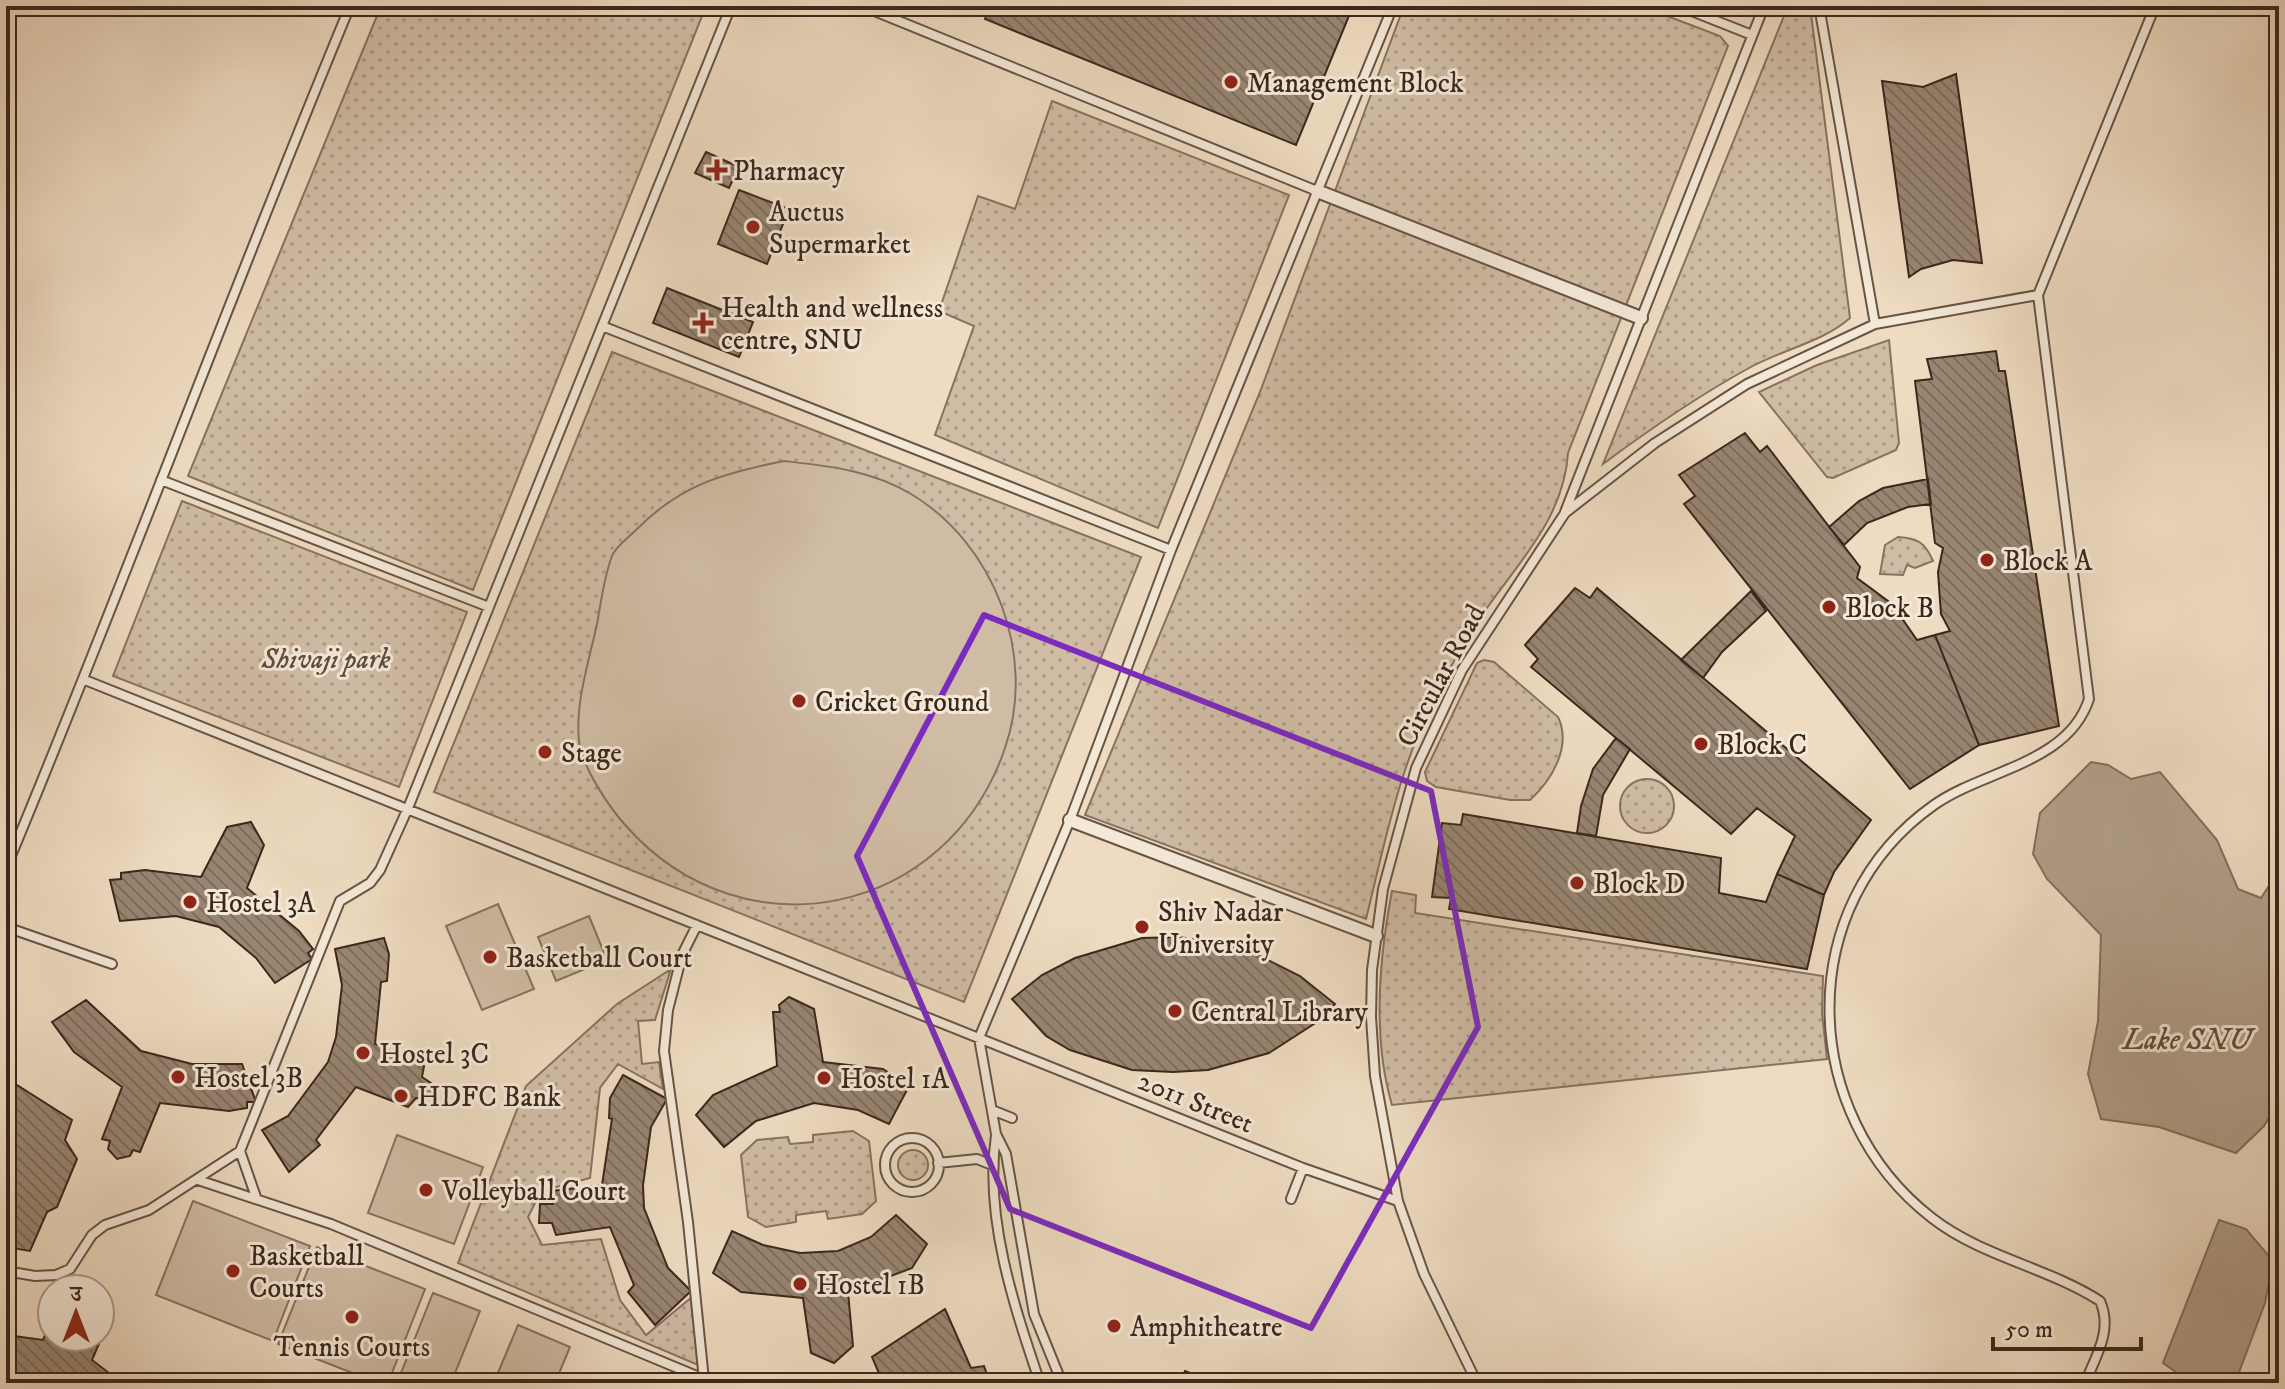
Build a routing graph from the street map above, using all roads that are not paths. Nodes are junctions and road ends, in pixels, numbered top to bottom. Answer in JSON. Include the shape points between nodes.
{"nodes":[{"id":1,"x":350,"y":6,"type":"edge"},
{"id":2,"x":731,"y":6,"type":"edge"},
{"id":3,"x":862,"y":6,"type":"edge"},
{"id":4,"x":1393,"y":6,"type":"edge"},
{"id":5,"x":1679,"y":6,"type":"edge"},
{"id":6,"x":1764,"y":6,"type":"edge"},
{"id":7,"x":1819,"y":6,"type":"edge"},
{"id":8,"x":2155,"y":6,"type":"edge"},
{"id":9,"x":2273,"y":6,"type":"edge"},
{"id":10,"x":2279,"y":8,"type":"edge"},
{"id":11,"x":1752,"y":35,"type":"junction"},
{"id":12,"x":1317,"y":191,"type":"junction"},
{"id":13,"x":2038,"y":295,"type":"junction"},
{"id":14,"x":1641,"y":318,"type":"junction"},
{"id":15,"x":1875,"y":324,"type":"junction"},
{"id":16,"x":602,"y":326,"type":"junction"},
{"id":17,"x":161,"y":480,"type":"junction"},
{"id":18,"x":1565,"y":513,"type":"junction"},
{"id":19,"x":1171,"y":550,"type":"junction"},
{"id":20,"x":489,"y":607,"type":"junction"},
{"id":21,"x":85,"y":680,"type":"junction"},
{"id":22,"x":408,"y":808,"type":"junction"},
{"id":23,"x":1070,"y":820,"type":"junction"},
{"id":24,"x":6,"y":868,"type":"edge"},
{"id":25,"x":697,"y":925,"type":"junction"},
{"id":26,"x":6,"y":927,"type":"edge"},
{"id":27,"x":1376,"y":936,"type":"junction"},
{"id":28,"x":112,"y":964,"type":"dead end"},
{"id":29,"x":979,"y":1038,"type":"junction"},
{"id":30,"x":992,"y":1110,"type":"junction"},
{"id":31,"x":1012,"y":1118,"type":"dead end"},
{"id":32,"x":996,"y":1134,"type":"junction"},
{"id":33,"x":240,"y":1151,"type":"junction"},
{"id":34,"x":938,"y":1163,"type":"junction"},
{"id":35,"x":992,"y":1165,"type":"junction"},
{"id":36,"x":1303,"y":1168,"type":"junction"},
{"id":37,"x":198,"y":1180,"type":"junction"},
{"id":38,"x":256,"y":1197,"type":"junction"},
{"id":39,"x":1291,"y":1199,"type":"dead end"},
{"id":40,"x":1398,"y":1201,"type":"junction"},
{"id":41,"x":6,"y":1271,"type":"edge"},
{"id":42,"x":704,"y":1381,"type":"edge"},
{"id":43,"x":1040,"y":1383,"type":"edge"},
{"id":44,"x":1062,"y":1383,"type":"edge"},
{"id":45,"x":1477,"y":1383,"type":"edge"},
{"id":46,"x":2085,"y":1383,"type":"edge"}],
"edges":[{"from":1,"to":17,"type":"lane"},
{"from":2,"to":16,"type":"lane"},
{"from":3,"to":12,"type":"lane"},
{"from":4,"to":12,"type":"lane"},
{"from":5,"to":11,"type":"lane"},
{"from":6,"to":11,"type":"lane"},
{"from":7,"to":15,"type":"lane"},
{"from":8,"to":13,"type":"lane"},
{"from":9,"to":10,"type":"lane"},
{"from":11,"to":14,"type":"lane"},
{"from":12,"to":14,"type":"street"},
{"from":12,"to":19,"type":"lane"},
{"from":13,"to":15,"type":"lane","name":"Circular Road"},
{"from":13,"to":46,"type":"lane","via":[[2089,699],[2084,714],[2058,742],[1934,805],[1868,870],[1848,908],[1832,965],[1830,1034],[1844,1099],[1861,1134],[1902,1191],[1975,1245],[2100,1301],[2106,1330]]},
{"from":14,"to":18,"type":"lane"},
{"from":15,"to":18,"type":"lane","name":"Circular Road","via":[[1747,384],[1655,443]]},
{"from":16,"to":19,"type":"lane"},
{"from":16,"to":20,"type":"lane"},
{"from":17,"to":20,"type":"lane"},
{"from":17,"to":21,"type":"lane"},
{"from":18,"to":27,"type":"lane","name":"Circular Road","via":[[1462,670],[1416,768],[1383,889]]},
{"from":19,"to":23,"type":"lane"},
{"from":20,"to":22,"type":"lane"},
{"from":21,"to":22,"type":"lane","name":"2011 Street"},
{"from":21,"to":24,"type":"lane"},
{"from":22,"to":25,"type":"lane","name":"2011 Street"},
{"from":22,"to":33,"type":"lane","via":[[380,870],[370,883],[340,901]]},
{"from":23,"to":27,"type":"street"},
{"from":23,"to":29,"type":"lane"},
{"from":25,"to":29,"type":"lane","name":"2011 Street"},
{"from":25,"to":42,"type":"lane","via":[[682,955],[664,1051]]},
{"from":26,"to":28,"type":"lane"},
{"from":27,"to":40,"type":"lane","name":"Circular Road","via":[[1371,1017],[1375,1076]]},
{"from":29,"to":30,"type":"lane"},
{"from":29,"to":36,"type":"lane","name":"2011 Street"},
{"from":30,"to":31,"type":"lane"},
{"from":30,"to":32,"type":"lane"},
{"from":32,"to":35,"type":"lane"},
{"from":32,"to":44,"type":"lane","via":[[1006,1154],[1034,1314]]},
{"from":33,"to":37,"type":"lane"},
{"from":33,"to":38,"type":"lane"},
{"from":34,"to":34,"type":"lane","via":[[934,1182],[919,1191],[894,1185],[886,1170],[894,1145],[910,1139],[927,1143]]},
{"from":34,"to":35,"type":"lane","via":[[977,1159]]},
{"from":35,"to":43,"type":"lane","via":[[1018,1318]]},
{"from":36,"to":39,"type":"lane"},
{"from":36,"to":40,"type":"lane","name":"2011 Street"},
{"from":37,"to":38,"type":"lane"},
{"from":37,"to":41,"type":"lane","via":[[149,1210],[105,1225],[70,1269],[35,1276]]},
{"from":38,"to":42,"type":"lane"},
{"from":40,"to":45,"type":"lane","name":"Circular Road","via":[[1424,1274]]}]}
